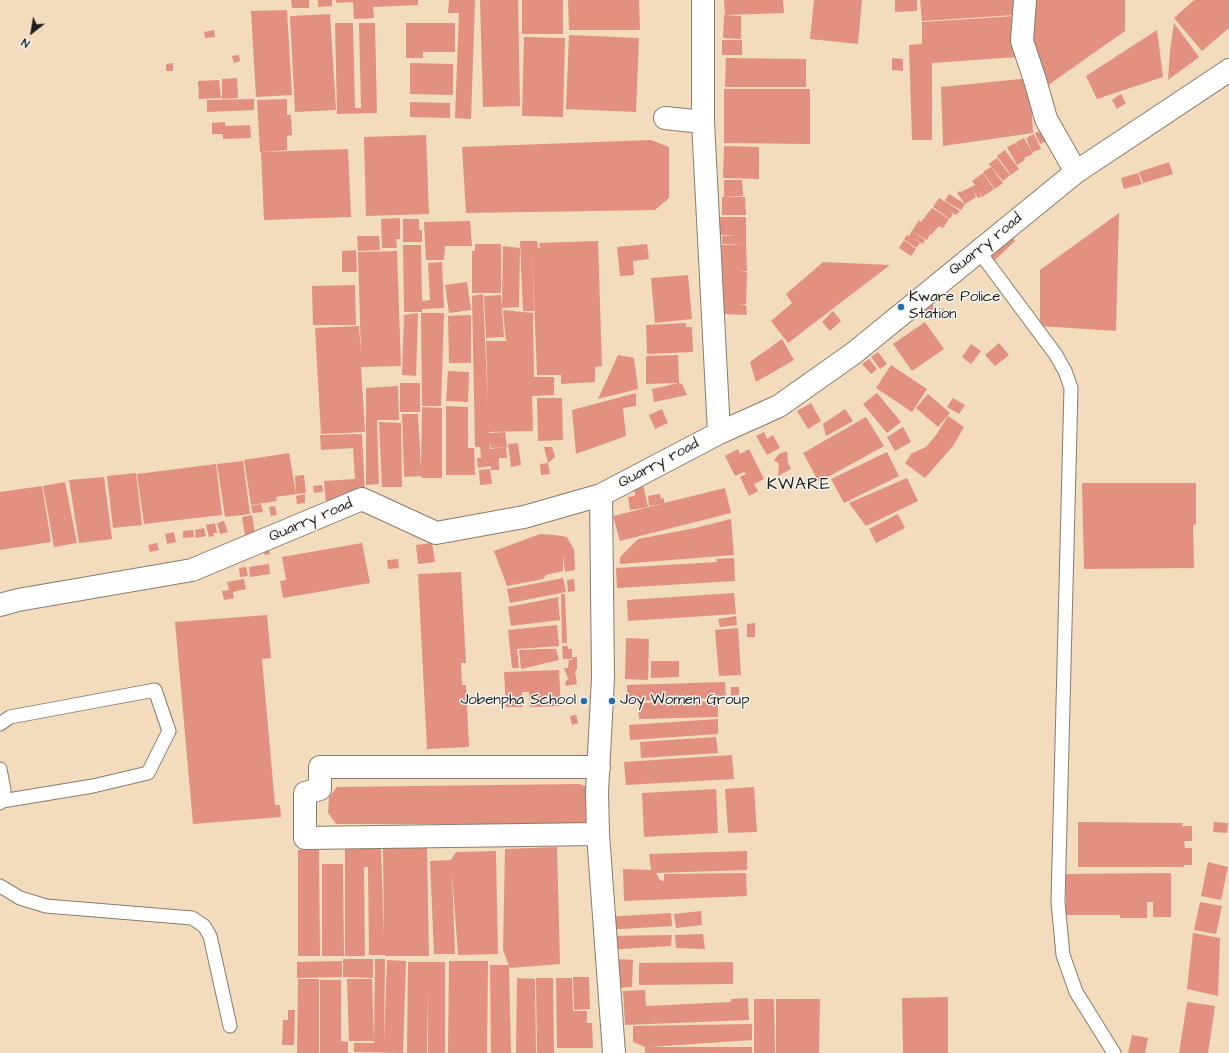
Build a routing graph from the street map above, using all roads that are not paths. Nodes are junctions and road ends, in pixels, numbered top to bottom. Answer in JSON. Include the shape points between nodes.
{"nodes":[{"id":1,"x":703,"y":0,"type":"edge"},
{"id":2,"x":1025,"y":0,"type":"edge"},
{"id":3,"x":1229,"y":70,"type":"edge"},
{"id":4,"x":665,"y":118,"type":"dead end"},
{"id":5,"x":703,"y":122,"type":"junction"},
{"id":6,"x":1076,"y":172,"type":"junction"},
{"id":7,"x":978,"y":250,"type":"junction"},
{"id":8,"x":719,"y":433,"type":"junction"},
{"id":9,"x":601,"y":495,"type":"junction"},
{"id":10,"x":0,"y":605,"type":"edge"},
{"id":11,"x":0,"y":724,"type":"edge"},
{"id":12,"x":599,"y":767,"type":"junction"},
{"id":13,"x":0,"y":769,"type":"edge"},
{"id":14,"x":1,"y":802,"type":"edge"},
{"id":15,"x":598,"y":834,"type":"junction"},
{"id":16,"x":0,"y":886,"type":"edge"},
{"id":17,"x":230,"y":1026,"type":"dead end"},
{"id":18,"x":614,"y":1053,"type":"edge"},
{"id":19,"x":1114,"y":1053,"type":"edge"}],
"edges":[{"from":1,"to":5,"type":"street"},
{"from":2,"to":6,"type":"street","via":[[1022,41],[1046,119]]},
{"from":3,"to":6,"type":"street","name":"Quarry road"},
{"from":4,"to":5,"type":"street"},
{"from":5,"to":8,"type":"street"},
{"from":6,"to":7,"type":"street","name":"Quarry road"},
{"from":7,"to":8,"type":"street","name":"Quarry road","via":[[854,353],[779,406]]},
{"from":7,"to":19,"type":"lane","via":[[1056,355],[1071,388],[1058,902],[1063,955],[1076,992]]},
{"from":8,"to":9,"type":"street","name":"Quarry road"},
{"from":9,"to":10,"type":"street","name":"Quarry road","via":[[524,517],[436,533],[362,499],[192,570]]},
{"from":9,"to":12,"type":"street","via":[[603,678]]},
{"from":11,"to":14,"type":"lane","via":[[10,717],[155,690],[169,731],[148,773],[93,786]]},
{"from":12,"to":15,"type":"street"},
{"from":12,"to":15,"type":"street","via":[[320,767],[320,789],[305,793],[305,838]]},
{"from":13,"to":14,"type":"lane","via":[[4,790]]},
{"from":15,"to":18,"type":"street"},
{"from":16,"to":17,"type":"lane","via":[[20,898],[46,906],[192,918],[204,926],[210,936]]}]}
